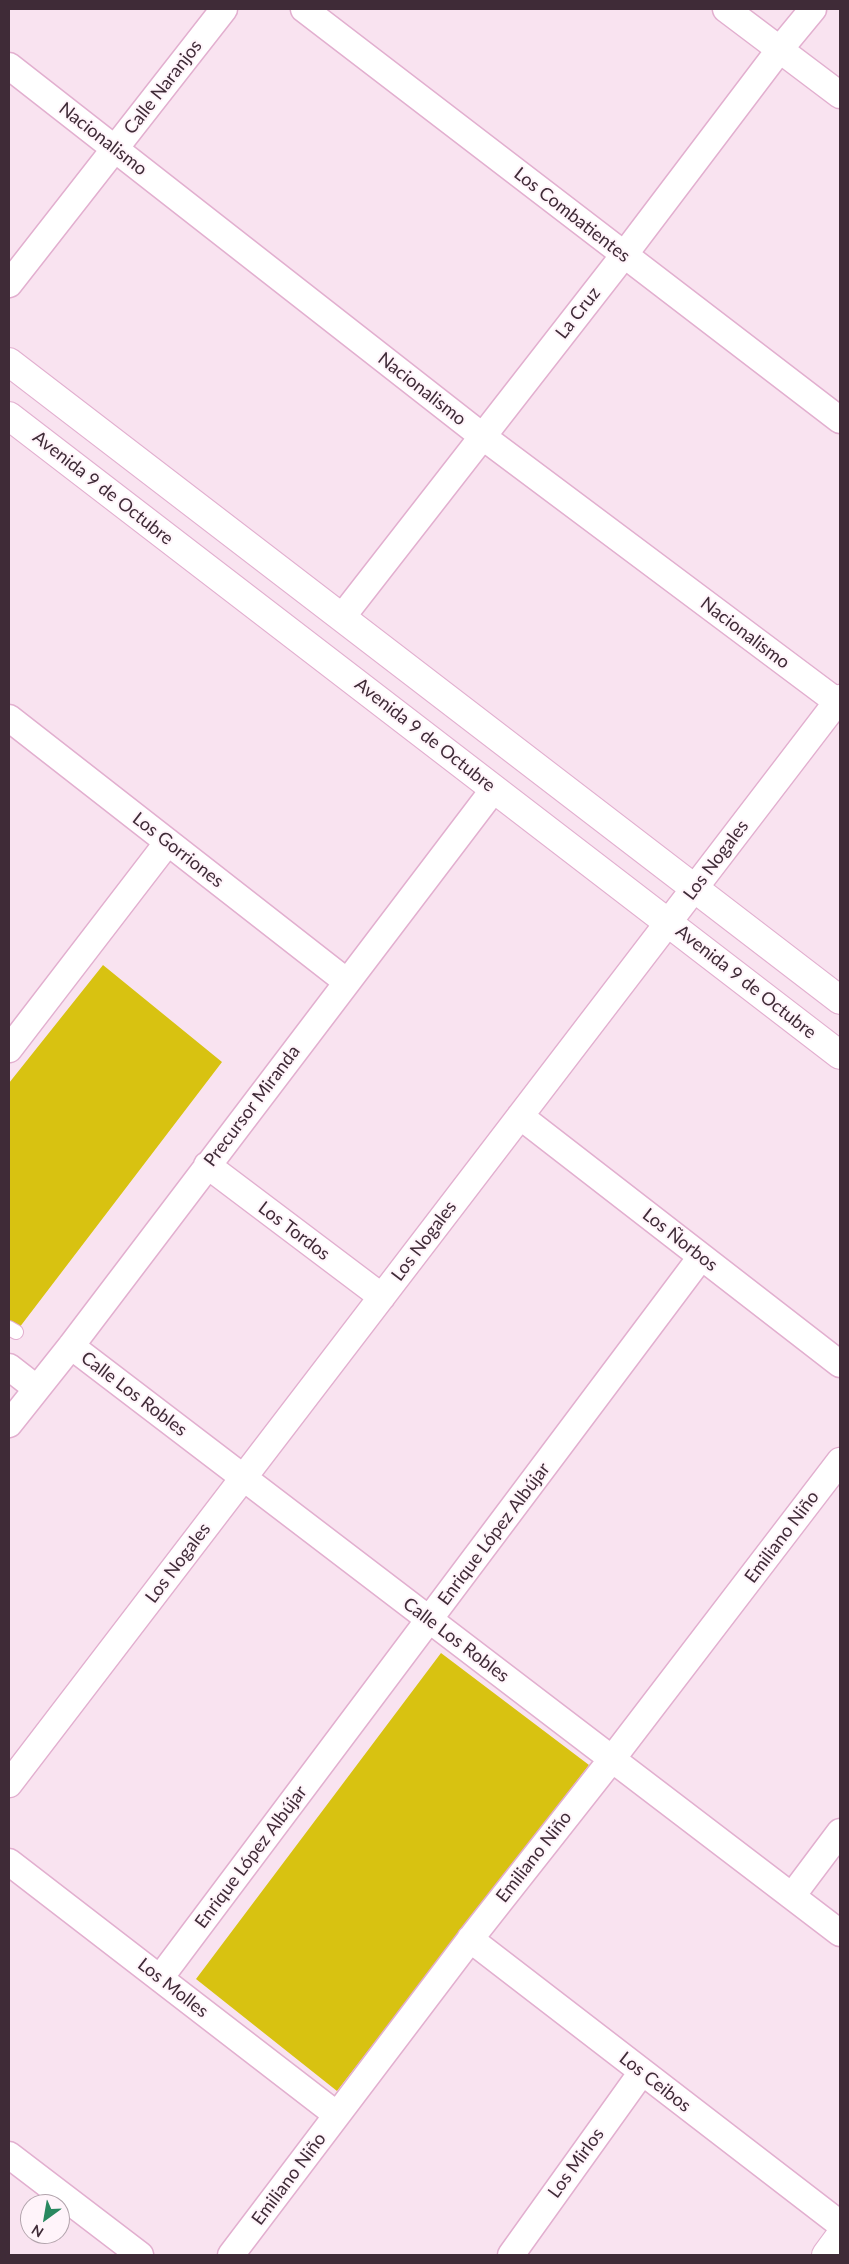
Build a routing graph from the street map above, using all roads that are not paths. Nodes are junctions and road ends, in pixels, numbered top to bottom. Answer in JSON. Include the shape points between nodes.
{"nodes":[{"id":1,"x":224,"y":9,"type":"edge"},
{"id":2,"x":304,"y":9,"type":"edge"},
{"id":3,"x":726,"y":9,"type":"edge"},
{"id":4,"x":813,"y":9,"type":"edge"},
{"id":5,"x":780,"y":49,"type":"junction"},
{"id":6,"x":9,"y":66,"type":"edge"},
{"id":7,"x":840,"y":95,"type":"edge"},
{"id":8,"x":116,"y":148,"type":"junction"},
{"id":9,"x":624,"y":255,"type":"junction"},
{"id":10,"x":9,"y":284,"type":"edge"},
{"id":11,"x":9,"y":362,"type":"edge"},
{"id":12,"x":9,"y":416,"type":"edge"},
{"id":13,"x":840,"y":420,"type":"edge"},
{"id":14,"x":482,"y":436,"type":"junction"},
{"id":15,"x":342,"y":617,"type":"junction"},
{"id":16,"x":839,"y":701,"type":"edge"},
{"id":17,"x":9,"y":718,"type":"edge"},
{"id":18,"x":494,"y":789,"type":"junction"},
{"id":19,"x":168,"y":842,"type":"junction"},
{"id":20,"x":694,"y":889,"type":"junction"},
{"id":21,"x":669,"y":922,"type":"junction"},
{"id":22,"x":347,"y":982,"type":"junction"},
{"id":23,"x":840,"y":1000,"type":"edge"},
{"id":24,"x":9,"y":1049,"type":"edge"},
{"id":25,"x":840,"y":1055,"type":"edge"},
{"id":26,"x":520,"y":1116,"type":"junction"},
{"id":27,"x":207,"y":1165,"type":"junction"},
{"id":28,"x":701,"y":1257,"type":"junction"},
{"id":29,"x":382,"y":1297,"type":"junction"},
{"id":30,"x":71,"y":1346,"type":"junction"},
{"id":31,"x":840,"y":1364,"type":"edge"},
{"id":32,"x":9,"y":1367,"type":"edge"},
{"id":33,"x":36,"y":1388,"type":"junction"},
{"id":34,"x":9,"y":1424,"type":"edge"},
{"id":35,"x":840,"y":1461,"type":"edge"},
{"id":36,"x":243,"y":1478,"type":"junction"},
{"id":37,"x":430,"y":1620,"type":"junction"},
{"id":38,"x":612,"y":1759,"type":"junction"},
{"id":39,"x":9,"y":1784,"type":"edge"},
{"id":40,"x":840,"y":1832,"type":"edge"},
{"id":41,"x":9,"y":1862,"type":"edge"},
{"id":42,"x":792,"y":1896,"type":"junction"},
{"id":43,"x":840,"y":1933,"type":"edge"},
{"id":44,"x":470,"y":1939,"type":"junction"},
{"id":45,"x":160,"y":1978,"type":"junction"},
{"id":46,"x":642,"y":2072,"type":"junction"},
{"id":47,"x":337,"y":2115,"type":"junction"},
{"id":48,"x":9,"y":2155,"type":"edge"},
{"id":49,"x":840,"y":2224,"type":"edge"},
{"id":50,"x":840,"y":2236,"type":"edge"},
{"id":51,"x":140,"y":2255,"type":"edge"},
{"id":52,"x":231,"y":2255,"type":"edge"},
{"id":53,"x":511,"y":2255,"type":"edge"},
{"id":54,"x":826,"y":2255,"type":"edge"}],
"edges":[{"from":1,"to":8,"type":"street","name":"Calle Naranjos"},
{"from":2,"to":9,"type":"street","name":"Los Combatientes"},
{"from":3,"to":5,"type":"street"},
{"from":4,"to":5,"type":"street","name":"La Cruz"},
{"from":5,"to":7,"type":"street"},
{"from":5,"to":9,"type":"street","name":"La Cruz"},
{"from":6,"to":8,"type":"street","name":"Nacionalismo"},
{"from":8,"to":10,"type":"street","name":"Calle Naranjos"},
{"from":8,"to":14,"type":"street","name":"Nacionalismo"},
{"from":9,"to":13,"type":"street","name":"Los Combatientes"},
{"from":9,"to":14,"type":"street","name":"La Cruz"},
{"from":11,"to":15,"type":"street"},
{"from":12,"to":18,"type":"street","name":"Avenida 9 de Octubre"},
{"from":14,"to":15,"type":"street","name":"La Cruz"},
{"from":14,"to":16,"type":"street","name":"Nacionalismo"},
{"from":15,"to":20,"type":"street"},
{"from":16,"to":20,"type":"street","name":"Los Nogales"},
{"from":17,"to":19,"type":"street","name":"Los Gorriones"},
{"from":18,"to":21,"type":"street","name":"Avenida 9 de Octubre"},
{"from":18,"to":22,"type":"street","name":"Precursor Miranda"},
{"from":19,"to":22,"type":"street","name":"Los Gorriones"},
{"from":19,"to":24,"type":"street"},
{"from":20,"to":21,"type":"street","name":"Los Nogales"},
{"from":20,"to":23,"type":"street"},
{"from":21,"to":25,"type":"street","name":"Avenida 9 de Octubre"},
{"from":21,"to":26,"type":"street","name":"Los Nogales"},
{"from":22,"to":27,"type":"street","name":"Precursor Miranda"},
{"from":26,"to":28,"type":"street","name":"Los Ñorbos"},
{"from":26,"to":29,"type":"street","name":"Los Nogales"},
{"from":27,"to":29,"type":"street","name":"Los Tordos"},
{"from":27,"to":30,"type":"street","name":"Precursor Miranda"},
{"from":28,"to":31,"type":"street","name":"Los Ñorbos"},
{"from":28,"to":37,"type":"street","name":"Enrique López Albújar"},
{"from":29,"to":36,"type":"street","name":"Los Nogales"},
{"from":30,"to":33,"type":"street","name":"Precursor Miranda"},
{"from":30,"to":36,"type":"street","name":"Calle Los Robles"},
{"from":32,"to":33,"type":"street"},
{"from":33,"to":34,"type":"street","name":"Precursor Miranda"},
{"from":35,"to":38,"type":"street","name":"Emiliano Niño"},
{"from":36,"to":37,"type":"street","name":"Calle Los Robles"},
{"from":36,"to":39,"type":"street","name":"Los Nogales"},
{"from":37,"to":38,"type":"street","name":"Calle Los Robles"},
{"from":37,"to":45,"type":"street","name":"Enrique López Albújar"},
{"from":38,"to":42,"type":"street","name":"Calle Los Robles"},
{"from":38,"to":44,"type":"street","name":"Emiliano Niño"},
{"from":40,"to":42,"type":"street"},
{"from":41,"to":45,"type":"street","name":"Los Molles"},
{"from":42,"to":43,"type":"street","name":"Calle Los Robles"},
{"from":44,"to":46,"type":"street","name":"Los Ceibos"},
{"from":44,"to":47,"type":"street","name":"Emiliano Niño"},
{"from":45,"to":47,"type":"street","name":"Los Molles"},
{"from":46,"to":49,"type":"street","name":"Los Ceibos"},
{"from":46,"to":53,"type":"street","name":"Los Mirlos"},
{"from":47,"to":52,"type":"street","name":"Emiliano Niño"},
{"from":48,"to":51,"type":"street"},
{"from":50,"to":54,"type":"street"}]}
